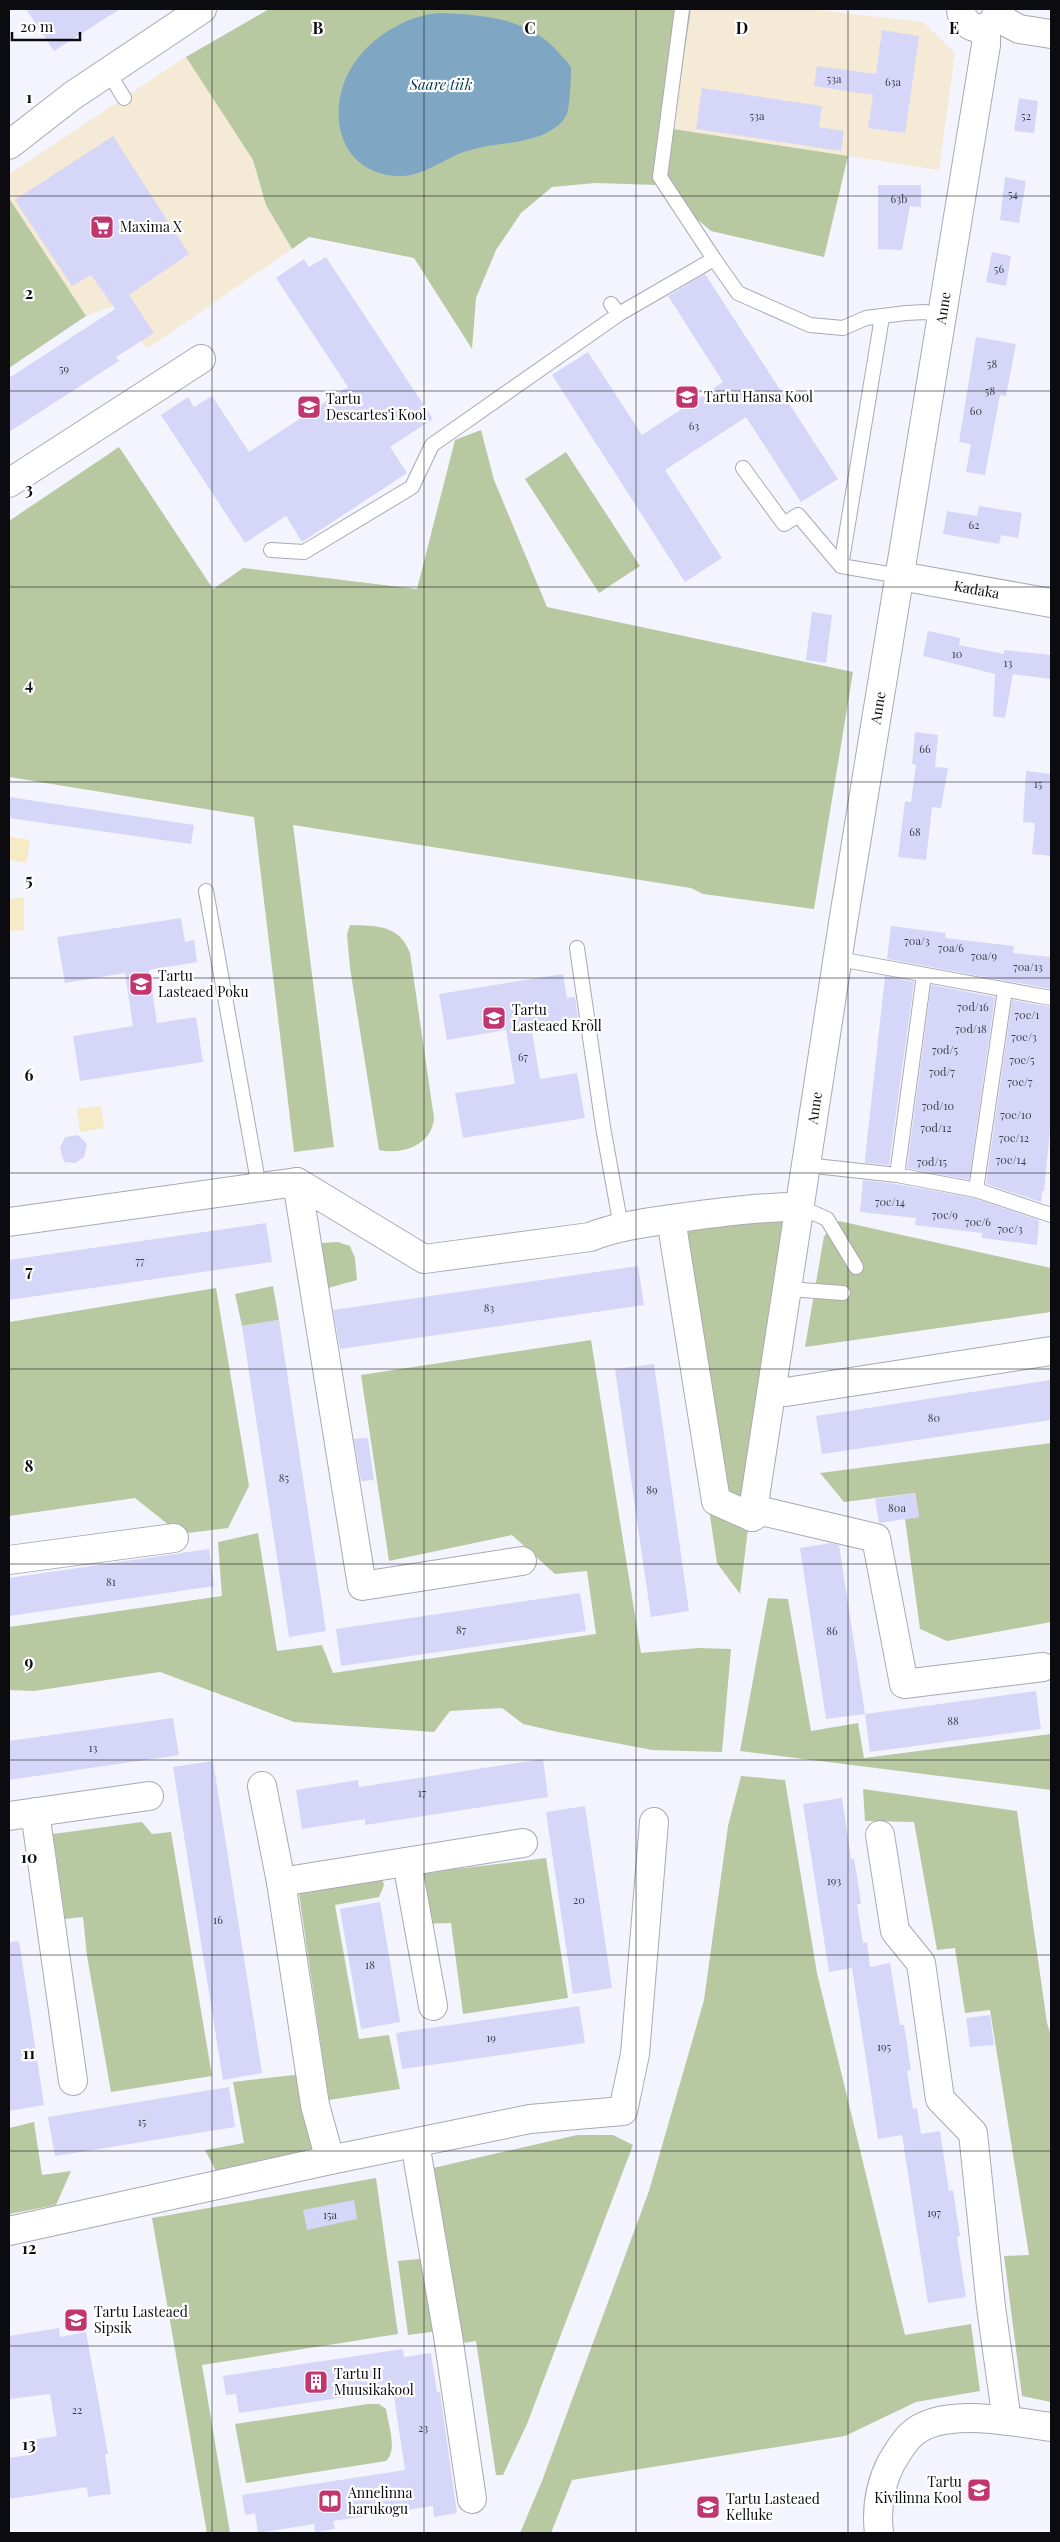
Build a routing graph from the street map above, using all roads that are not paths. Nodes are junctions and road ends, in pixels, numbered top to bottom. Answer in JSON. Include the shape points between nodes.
{"nodes":[{"id":1,"x":202,"y":9,"type":"edge"},
{"id":2,"x":682,"y":9,"type":"edge"},
{"id":3,"x":961,"y":9,"type":"edge"},
{"id":4,"x":994,"y":18,"type":"edge"},
{"id":5,"x":1051,"y":34,"type":"edge"},
{"id":6,"x":108,"y":73,"type":"junction"},
{"id":7,"x":124,"y":98,"type":"dead end"},
{"id":8,"x":9,"y":145,"type":"edge"},
{"id":9,"x":714,"y":259,"type":"junction"},
{"id":10,"x":882,"y":317,"type":"junction"},
{"id":11,"x":940,"y":317,"type":"junction"},
{"id":12,"x":201,"y":359,"type":"dead end"},
{"id":13,"x":743,"y":468,"type":"dead end"},
{"id":14,"x":9,"y":483,"type":"edge"},
{"id":15,"x":271,"y":550,"type":"dead end"},
{"id":16,"x":841,"y":566,"type":"junction"},
{"id":17,"x":900,"y":576,"type":"junction"},
{"id":18,"x":1051,"y":603,"type":"edge"},
{"id":19,"x":206,"y":891,"type":"dead end"},
{"id":20,"x":577,"y":948,"type":"dead end"},
{"id":21,"x":839,"y":959,"type":"junction"},
{"id":22,"x":924,"y":975,"type":"junction"},
{"id":23,"x":1005,"y":990,"type":"junction"},
{"id":24,"x":1051,"y":998,"type":"edge"},
{"id":25,"x":806,"y":1165,"type":"junction"},
{"id":26,"x":896,"y":1175,"type":"junction"},
{"id":27,"x":297,"y":1182,"type":"junction"},
{"id":28,"x":259,"y":1187,"type":"junction"},
{"id":29,"x":976,"y":1190,"type":"junction"},
{"id":30,"x":800,"y":1207,"type":"junction"},
{"id":31,"x":1051,"y":1214,"type":"edge"},
{"id":32,"x":671,"y":1219,"type":"junction"},
{"id":33,"x":9,"y":1222,"type":"edge"},
{"id":34,"x":621,"y":1227,"type":"junction"},
{"id":35,"x":856,"y":1267,"type":"dead end"},
{"id":36,"x":788,"y":1289,"type":"junction"},
{"id":37,"x":843,"y":1293,"type":"dead end"},
{"id":38,"x":1051,"y":1352,"type":"edge"},
{"id":39,"x":772,"y":1389,"type":"junction"},
{"id":40,"x":752,"y":1517,"type":"junction"},
{"id":41,"x":174,"y":1538,"type":"dead end"},
{"id":42,"x":9,"y":1560,"type":"edge"},
{"id":43,"x":522,"y":1561,"type":"dead end"},
{"id":44,"x":1043,"y":1668,"type":"dead end"},
{"id":45,"x":262,"y":1786,"type":"dead end"},
{"id":46,"x":150,"y":1796,"type":"dead end"},
{"id":47,"x":22,"y":1814,"type":"edge"},
{"id":48,"x":654,"y":1822,"type":"dead end"},
{"id":49,"x":880,"y":1835,"type":"dead end"},
{"id":50,"x":523,"y":1843,"type":"dead end"},
{"id":51,"x":407,"y":1862,"type":"junction"},
{"id":52,"x":281,"y":1882,"type":"junction"},
{"id":53,"x":433,"y":2006,"type":"dead end"},
{"id":54,"x":73,"y":2081,"type":"dead end"},
{"id":55,"x":415,"y":2143,"type":"junction"},
{"id":56,"x":330,"y":2160,"type":"junction"},
{"id":57,"x":9,"y":2231,"type":"edge"},
{"id":58,"x":1007,"y":2421,"type":"junction"},
{"id":59,"x":1051,"y":2427,"type":"edge"},
{"id":60,"x":472,"y":2499,"type":"dead end"},
{"id":61,"x":879,"y":2533,"type":"edge"}],
"edges":[{"from":1,"to":6,"type":"street"},
{"from":2,"to":9,"type":"lane","via":[[660,177]]},
{"from":3,"to":4,"type":"street","via":[[962,17],[969,26]]},
{"from":4,"to":5,"type":"street","via":[[1019,29]]},
{"from":4,"to":11,"type":"street","name":"Anne","via":[[986,45]]},
{"from":6,"to":7,"type":"lane"},
{"from":6,"to":8,"type":"street","via":[[72,96]]},
{"from":9,"to":10,"type":"lane","via":[[738,294],[810,326],[843,328],[866,318]]},
{"from":9,"to":15,"type":"lane","via":[[615,309],[432,445],[412,487],[304,552]]},
{"from":10,"to":11,"type":"lane","via":[[926,312]]},
{"from":10,"to":16,"type":"lane"},
{"from":11,"to":17,"type":"street","name":"Anne"},
{"from":12,"to":14,"type":"street"},
{"from":13,"to":16,"type":"lane","via":[[784,524],[798,515]]},
{"from":16,"to":17,"type":"lane"},
{"from":17,"to":18,"type":"street","name":"Kadaka"},
{"from":17,"to":21,"type":"street","name":"Anne"},
{"from":19,"to":28,"type":"lane"},
{"from":20,"to":34,"type":"lane"},
{"from":21,"to":22,"type":"lane"},
{"from":21,"to":25,"type":"street","name":"Anne"},
{"from":22,"to":23,"type":"lane"},
{"from":22,"to":26,"type":"lane"},
{"from":23,"to":24,"type":"lane"},
{"from":23,"to":29,"type":"lane"},
{"from":25,"to":26,"type":"lane"},
{"from":25,"to":30,"type":"street","name":"Anne"},
{"from":26,"to":29,"type":"lane"},
{"from":27,"to":28,"type":"street"},
{"from":27,"to":34,"type":"street","via":[[424,1259],[590,1237]]},
{"from":27,"to":43,"type":"street","via":[[362,1586]]},
{"from":28,"to":33,"type":"street"},
{"from":29,"to":31,"type":"lane"},
{"from":30,"to":32,"type":"street","via":[[760,1207]]},
{"from":30,"to":35,"type":"lane","via":[[827,1219]]},
{"from":30,"to":36,"type":"street","name":"Anne"},
{"from":32,"to":34,"type":"street"},
{"from":32,"to":40,"type":"street","via":[[716,1501]]},
{"from":36,"to":37,"type":"lane"},
{"from":36,"to":39,"type":"street","name":"Anne"},
{"from":38,"to":39,"type":"street","via":[[786,1392]]},
{"from":39,"to":40,"type":"street","name":"Anne"},
{"from":40,"to":44,"type":"street","via":[[762,1511],[876,1538],[904,1684]]},
{"from":41,"to":42,"type":"street"},
{"from":45,"to":52,"type":"street"},
{"from":46,"to":47,"type":"street"},
{"from":47,"to":54,"type":"street"},
{"from":48,"to":55,"type":"street","via":[[635,2054],[623,2111],[530,2120]]},
{"from":49,"to":58,"type":"street","via":[[895,1931],[920,1964],[940,2099],[973,2133],[991,2307]]},
{"from":50,"to":51,"type":"street"},
{"from":51,"to":52,"type":"street"},
{"from":51,"to":53,"type":"street"},
{"from":52,"to":56,"type":"street","via":[[315,2105]]},
{"from":55,"to":56,"type":"street"},
{"from":55,"to":60,"type":"street"},
{"from":56,"to":57,"type":"street"},
{"from":58,"to":59,"type":"street"},
{"from":58,"to":61,"type":"street","via":[[944,2421],[927,2424],[911,2434],[885,2475],[878,2502]]}]}
